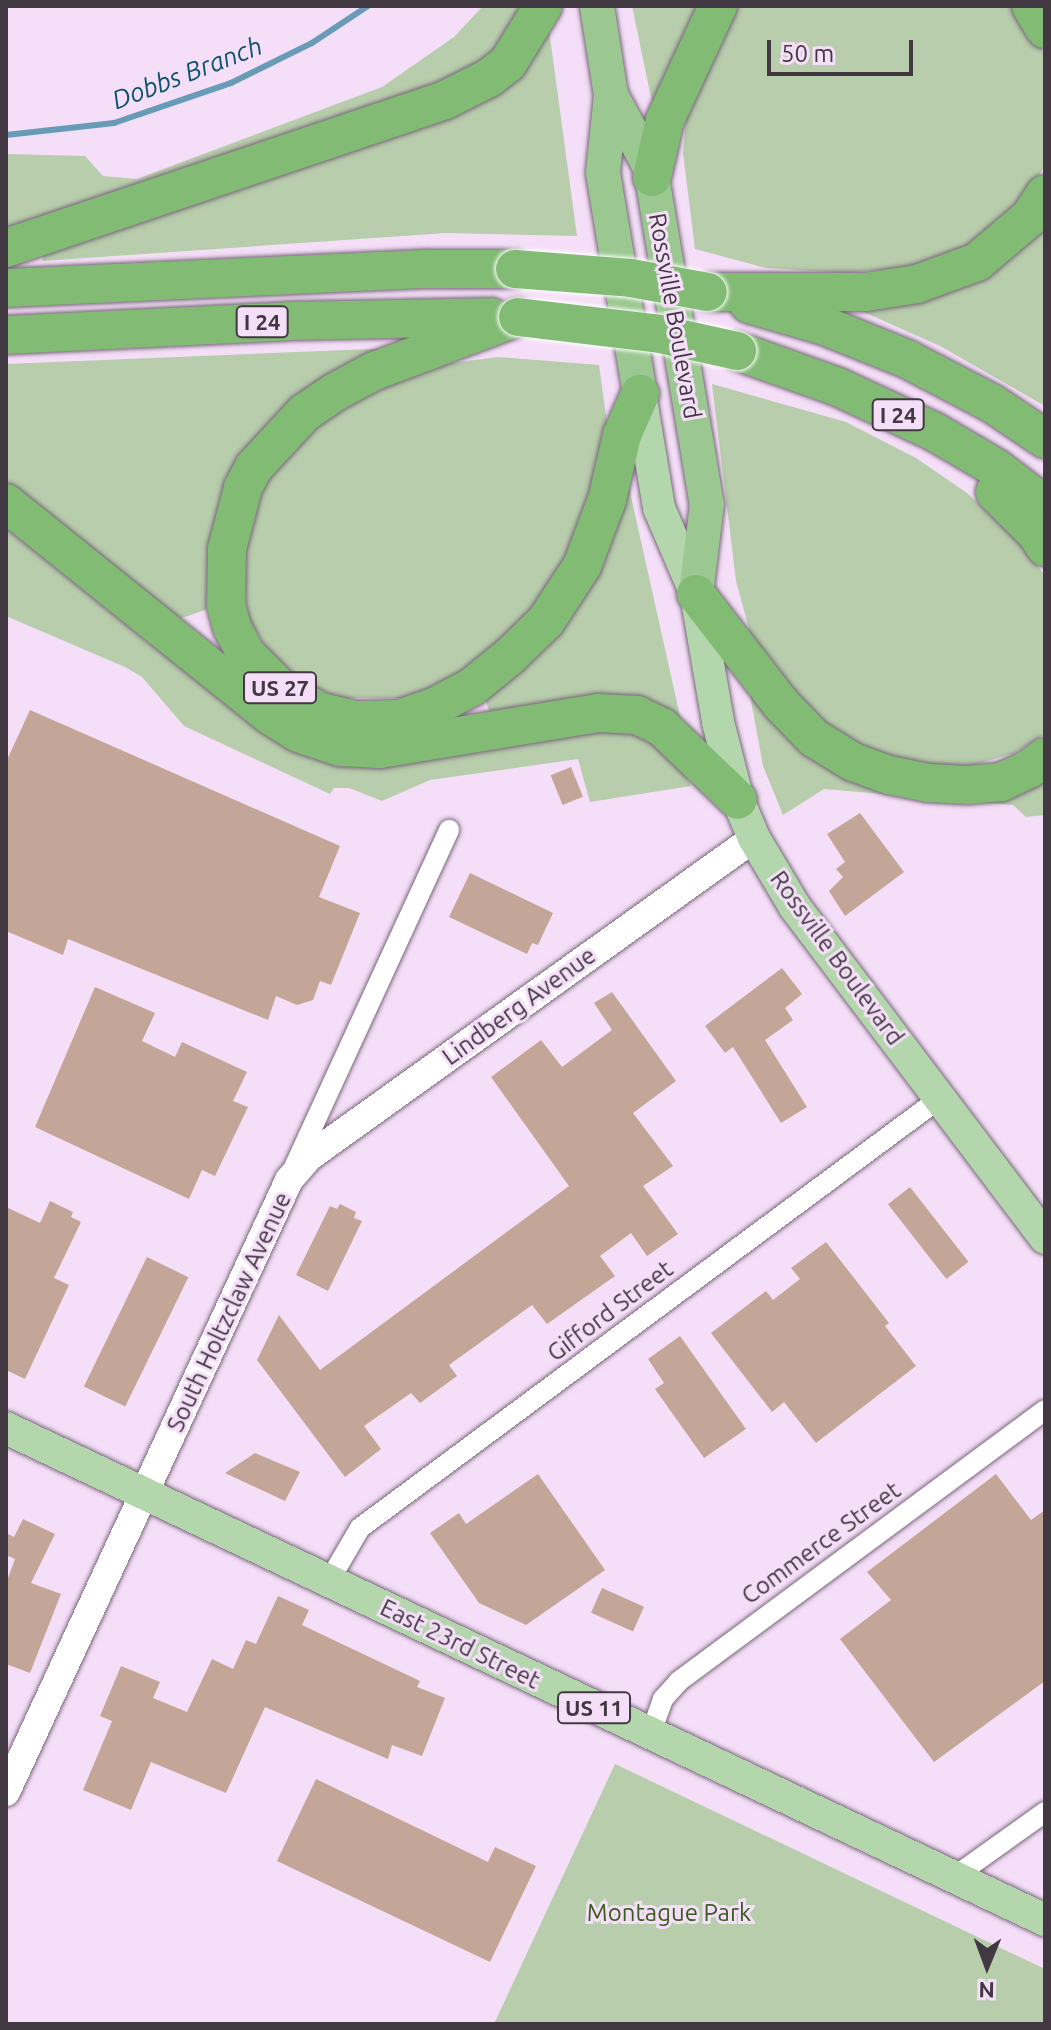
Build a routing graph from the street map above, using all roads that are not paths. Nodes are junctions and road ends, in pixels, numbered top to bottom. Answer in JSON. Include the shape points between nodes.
{"nodes":[{"id":1,"x":543,"y":6,"type":"edge"},
{"id":2,"x":597,"y":6,"type":"edge"},
{"id":3,"x":718,"y":6,"type":"edge"},
{"id":4,"x":1031,"y":6,"type":"edge"},
{"id":5,"x":1045,"y":29,"type":"edge"},
{"id":6,"x":611,"y":95,"type":"junction"},
{"id":7,"x":652,"y":177,"type":"junction"},
{"id":8,"x":1045,"y":194,"type":"edge"},
{"id":9,"x":6,"y":248,"type":"edge"},
{"id":10,"x":6,"y":288,"type":"edge"},
{"id":11,"x":708,"y":292,"type":"junction"},
{"id":12,"x":518,"y":317,"type":"junction"},
{"id":13,"x":6,"y":335,"type":"edge"},
{"id":14,"x":640,"y":394,"type":"junction"},
{"id":15,"x":933,"y":431,"type":"junction"},
{"id":16,"x":1045,"y":439,"type":"edge"},
{"id":17,"x":6,"y":503,"type":"edge"},
{"id":18,"x":1045,"y":505,"type":"edge"},
{"id":19,"x":1045,"y":547,"type":"edge"},
{"id":20,"x":696,"y":594,"type":"junction"},
{"id":21,"x":1045,"y":757,"type":"edge"},
{"id":22,"x":738,"y":800,"type":"junction"},
{"id":23,"x":449,"y":830,"type":"dead end"},
{"id":24,"x":754,"y":838,"type":"junction"},
{"id":25,"x":939,"y":1099,"type":"junction"},
{"id":26,"x":289,"y":1180,"type":"junction"},
{"id":27,"x":1045,"y":1238,"type":"edge"},
{"id":28,"x":1045,"y":1410,"type":"edge"},
{"id":29,"x":9,"y":1436,"type":"edge"},
{"id":30,"x":146,"y":1492,"type":"junction"},
{"id":31,"x":329,"y":1581,"type":"junction"},
{"id":32,"x":650,"y":1735,"type":"junction"},
{"id":33,"x":6,"y":1792,"type":"edge"},
{"id":34,"x":1045,"y":1812,"type":"edge"},
{"id":35,"x":954,"y":1877,"type":"junction"},
{"id":36,"x":1045,"y":1920,"type":"edge"}],
"edges":[{"from":1,"to":9,"type":"highway","via":[[508,63],[445,100]]},
{"from":2,"to":6,"type":"highway","name":"Rossville Boulevard"},
{"from":3,"to":7,"type":"highway","via":[[665,120]]},
{"from":4,"to":5,"type":"highway"},
{"from":6,"to":7,"type":"highway","name":"Rossville Boulevard"},
{"from":6,"to":14,"type":"highway","name":"Rossville Boulevard","via":[[603,173]]},
{"from":7,"to":20,"type":"highway","name":"Rossville Boulevard","via":[[707,504]]},
{"from":8,"to":11,"type":"highway","via":[[1030,217],[977,262],[917,284],[866,292]]},
{"from":10,"to":11,"type":"highway","number":"I 24","bridge":true,"via":[[515,269],[631,278]]},
{"from":11,"to":16,"type":"highway","number":"I 24","via":[[825,326],[907,359],[993,404]]},
{"from":12,"to":13,"type":"highway","number":"I 24","via":[[289,321]]},
{"from":12,"to":14,"type":"highway","number":"US 27","via":[[374,371],[335,392],[305,412],[254,467],[227,549],[226,605],[246,654],[283,691],[321,712],[357,720],[399,719],[472,687],[510,656],[546,621],[582,566]]},
{"from":12,"to":15,"type":"highway","number":"I 24","bridge":true,"via":[[660,334],[737,351],[838,387]]},
{"from":14,"to":20,"type":"main road","name":"Rossville Boulevard","via":[[659,508]]},
{"from":15,"to":18,"type":"highway","number":"I 24"},
{"from":15,"to":19,"type":"highway"},
{"from":17,"to":22,"type":"highway","via":[[298,733],[340,747],[380,749],[598,713],[637,715],[662,727]]},
{"from":20,"to":21,"type":"highway","via":[[781,704],[814,738],[853,762],[889,775],[967,785],[1001,782]]},
{"from":20,"to":22,"type":"main road","name":"Rossville Boulevard","via":[[718,722]]},
{"from":22,"to":24,"type":"main road","name":"Rossville Boulevard"},
{"from":23,"to":26,"type":"street","name":"South Holtzclaw Avenue"},
{"from":24,"to":25,"type":"main road","name":"Rossville Boulevard","via":[[795,907]]},
{"from":24,"to":26,"type":"main road","name":"Lindberg Avenue","via":[[309,1157]]},
{"from":25,"to":27,"type":"main road","name":"Rossville Boulevard"},
{"from":25,"to":31,"type":"street","name":"Gifford Street","via":[[360,1528]]},
{"from":26,"to":30,"type":"main road","name":"South Holtzclaw Avenue"},
{"from":28,"to":32,"type":"street","name":"Commerce Street","via":[[679,1681],[663,1699]]},
{"from":29,"to":30,"type":"main road","name":"East 23rd Street","number":"US 11"},
{"from":30,"to":31,"type":"main road","name":"East 23rd Street","number":"US 11"},
{"from":30,"to":33,"type":"main road","name":"South Holtzclaw Avenue"},
{"from":31,"to":32,"type":"main road","name":"East 23rd Street","number":"US 11"},
{"from":32,"to":35,"type":"main road","name":"East 23rd Street","number":"US 11"},
{"from":34,"to":35,"type":"street"},
{"from":35,"to":36,"type":"main road","name":"East 23rd Street","number":"US 11"}]}
